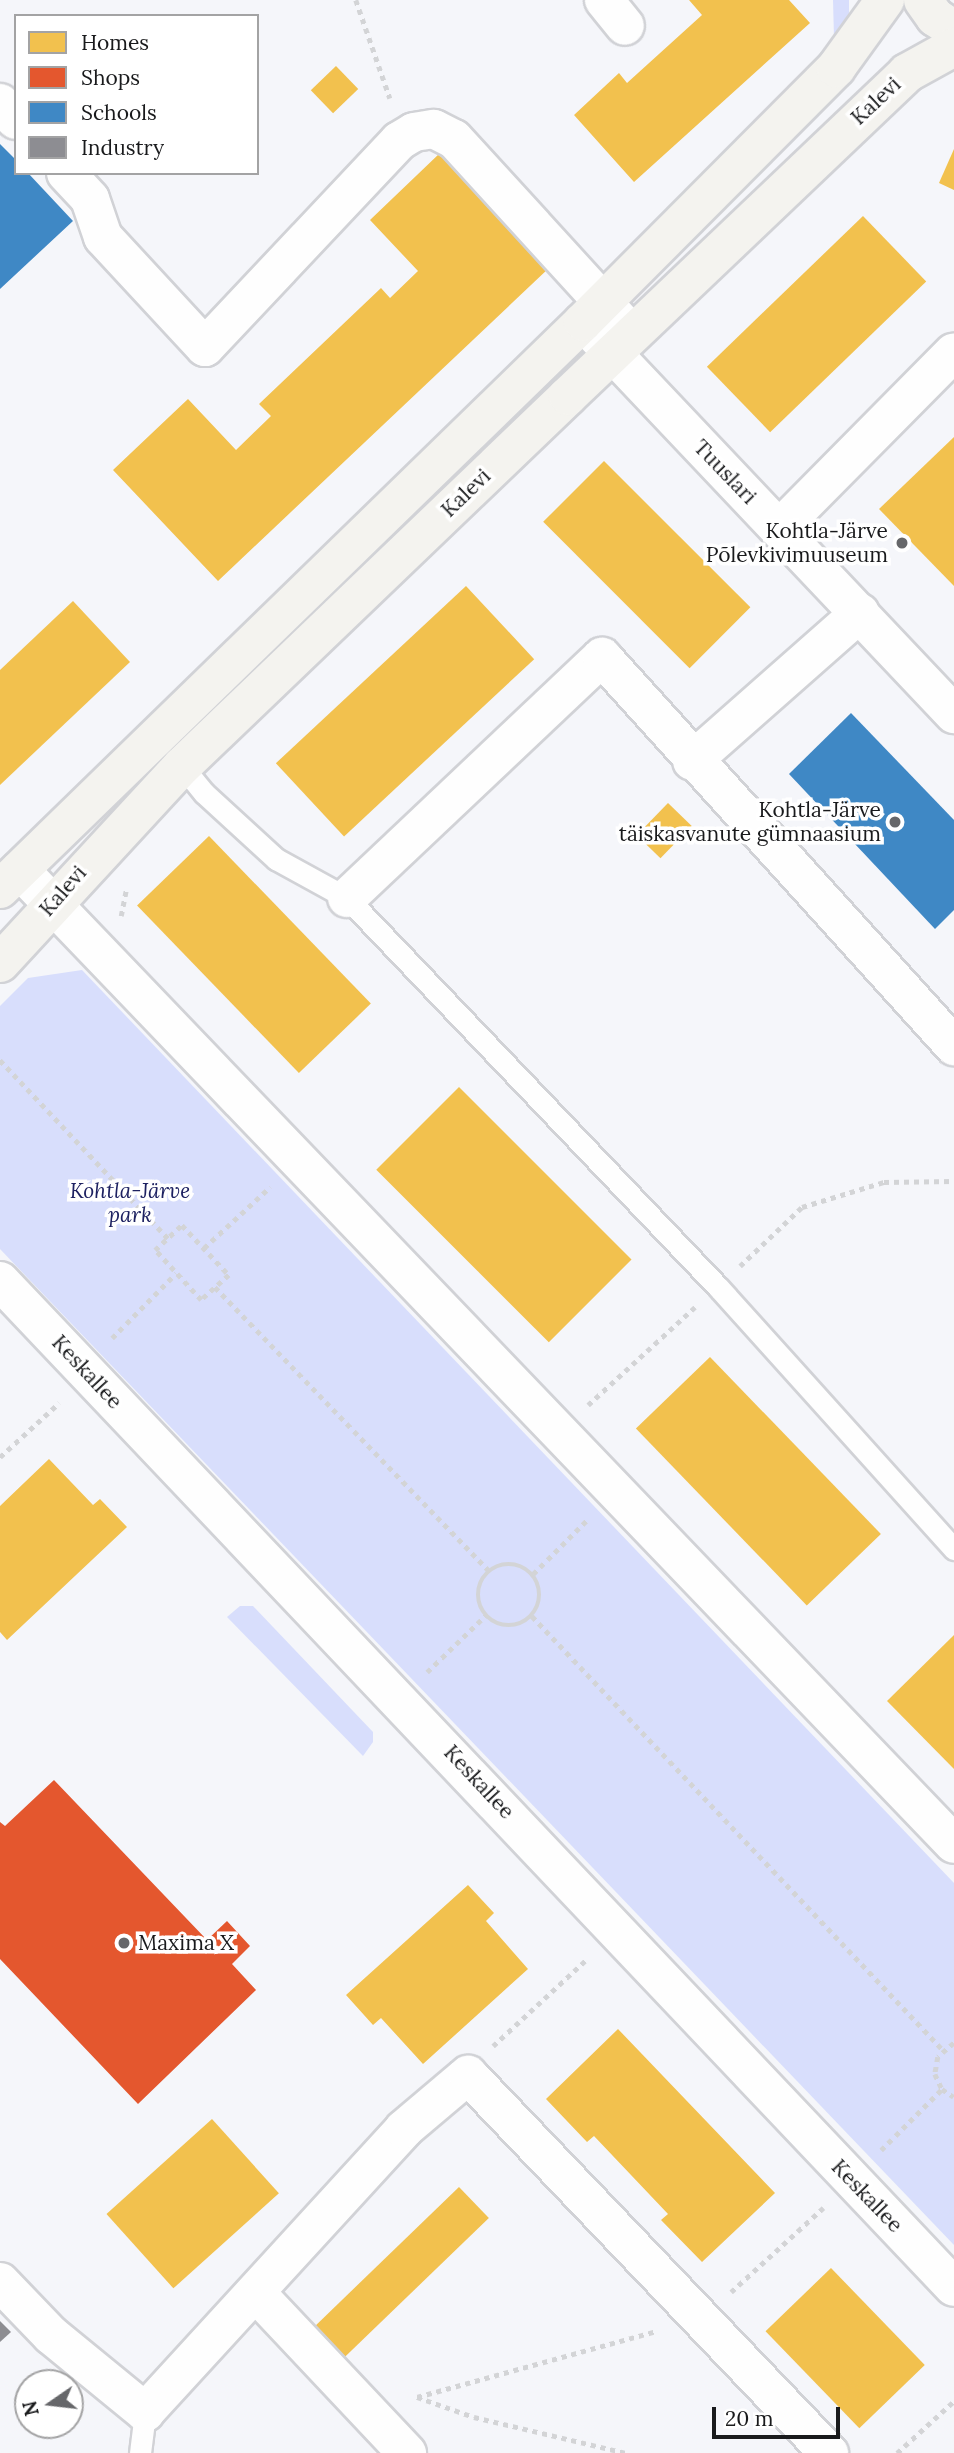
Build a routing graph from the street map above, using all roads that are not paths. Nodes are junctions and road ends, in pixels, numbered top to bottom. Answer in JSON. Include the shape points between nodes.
{"nodes":[{"id":1,"x":865,"y":0,"type":"edge"},
{"id":2,"x":885,"y":0,"type":"edge"},
{"id":3,"x":923,"y":0,"type":"edge"},
{"id":4,"x":954,"y":30,"type":"edge"},
{"id":5,"x":861,"y":38,"type":"junction"},
{"id":6,"x":954,"y":47,"type":"edge"},
{"id":7,"x":0,"y":103,"type":"edge"},
{"id":8,"x":14,"y":118,"type":"edge"},
{"id":9,"x":68,"y":175,"type":"edge"},
{"id":10,"x":593,"y":312,"type":"junction"},
{"id":11,"x":622,"y":344,"type":"junction"},
{"id":12,"x":954,"y":352,"type":"edge"},
{"id":13,"x":780,"y":528,"type":"junction"},
{"id":14,"x":860,"y":613,"type":"junction"},
{"id":15,"x":954,"y":714,"type":"edge"},
{"id":16,"x":692,"y":761,"type":"junction"},
{"id":17,"x":182,"y":766,"type":"junction"},
{"id":18,"x":10,"y":879,"type":"edge"},
{"id":19,"x":346,"y":898,"type":"junction"},
{"id":20,"x":53,"y":904,"type":"junction"},
{"id":21,"x":0,"y":962,"type":"edge"},
{"id":22,"x":954,"y":1046,"type":"edge"},
{"id":23,"x":0,"y":1281,"type":"edge"},
{"id":24,"x":954,"y":1549,"type":"edge"},
{"id":25,"x":954,"y":1844,"type":"edge"},
{"id":26,"x":0,"y":2282,"type":"edge"},
{"id":27,"x":954,"y":2287,"type":"edge"},
{"id":28,"x":257,"y":2294,"type":"junction"},
{"id":29,"x":145,"y":2412,"type":"junction"},
{"id":30,"x":140,"y":2453,"type":"edge"},
{"id":31,"x":407,"y":2453,"type":"edge"},
{"id":32,"x":829,"y":2453,"type":"edge"}],
"edges":[{"from":1,"to":5,"type":"main road"},
{"from":2,"to":5,"type":"main road","name":"Kalevi"},
{"from":3,"to":4,"type":"main road","via":[[935,17]]},
{"from":5,"to":10,"type":"main road","name":"Kalevi"},
{"from":6,"to":11,"type":"main road","name":"Kalevi","via":[[907,73]]},
{"from":7,"to":8,"type":"street"},
{"from":9,"to":10,"type":"street","name":"Tuuslari","via":[[90,199],[103,237],[205,347],[404,138],[434,129],[454,139]]},
{"from":10,"to":11,"type":"street","name":"Tuuslari"},
{"from":10,"to":18,"type":"main road","name":"Kalevi"},
{"from":11,"to":13,"type":"street","name":"Tuuslari"},
{"from":11,"to":17,"type":"main road","name":"Kalevi"},
{"from":12,"to":13,"type":"street"},
{"from":13,"to":14,"type":"street","name":"Tuuslari"},
{"from":14,"to":15,"type":"street","name":"Tuuslari"},
{"from":14,"to":16,"type":"street"},
{"from":16,"to":19,"type":"street","via":[[602,657]]},
{"from":16,"to":22,"type":"street"},
{"from":17,"to":19,"type":"lane","via":[[204,793],[276,859]]},
{"from":17,"to":20,"type":"main road","name":"Kalevi"},
{"from":18,"to":20,"type":"street"},
{"from":19,"to":24,"type":"lane","via":[[718,1287]]},
{"from":20,"to":21,"type":"main road","name":"Kalevi"},
{"from":20,"to":25,"type":"street"},
{"from":23,"to":27,"type":"street","name":"Keskallee"},
{"from":26,"to":29,"type":"street","via":[[51,2335]]},
{"from":28,"to":29,"type":"street"},
{"from":28,"to":31,"type":"street"},
{"from":28,"to":32,"type":"street","via":[[404,2129],[468,2075]]},
{"from":29,"to":30,"type":"lane"}]}
